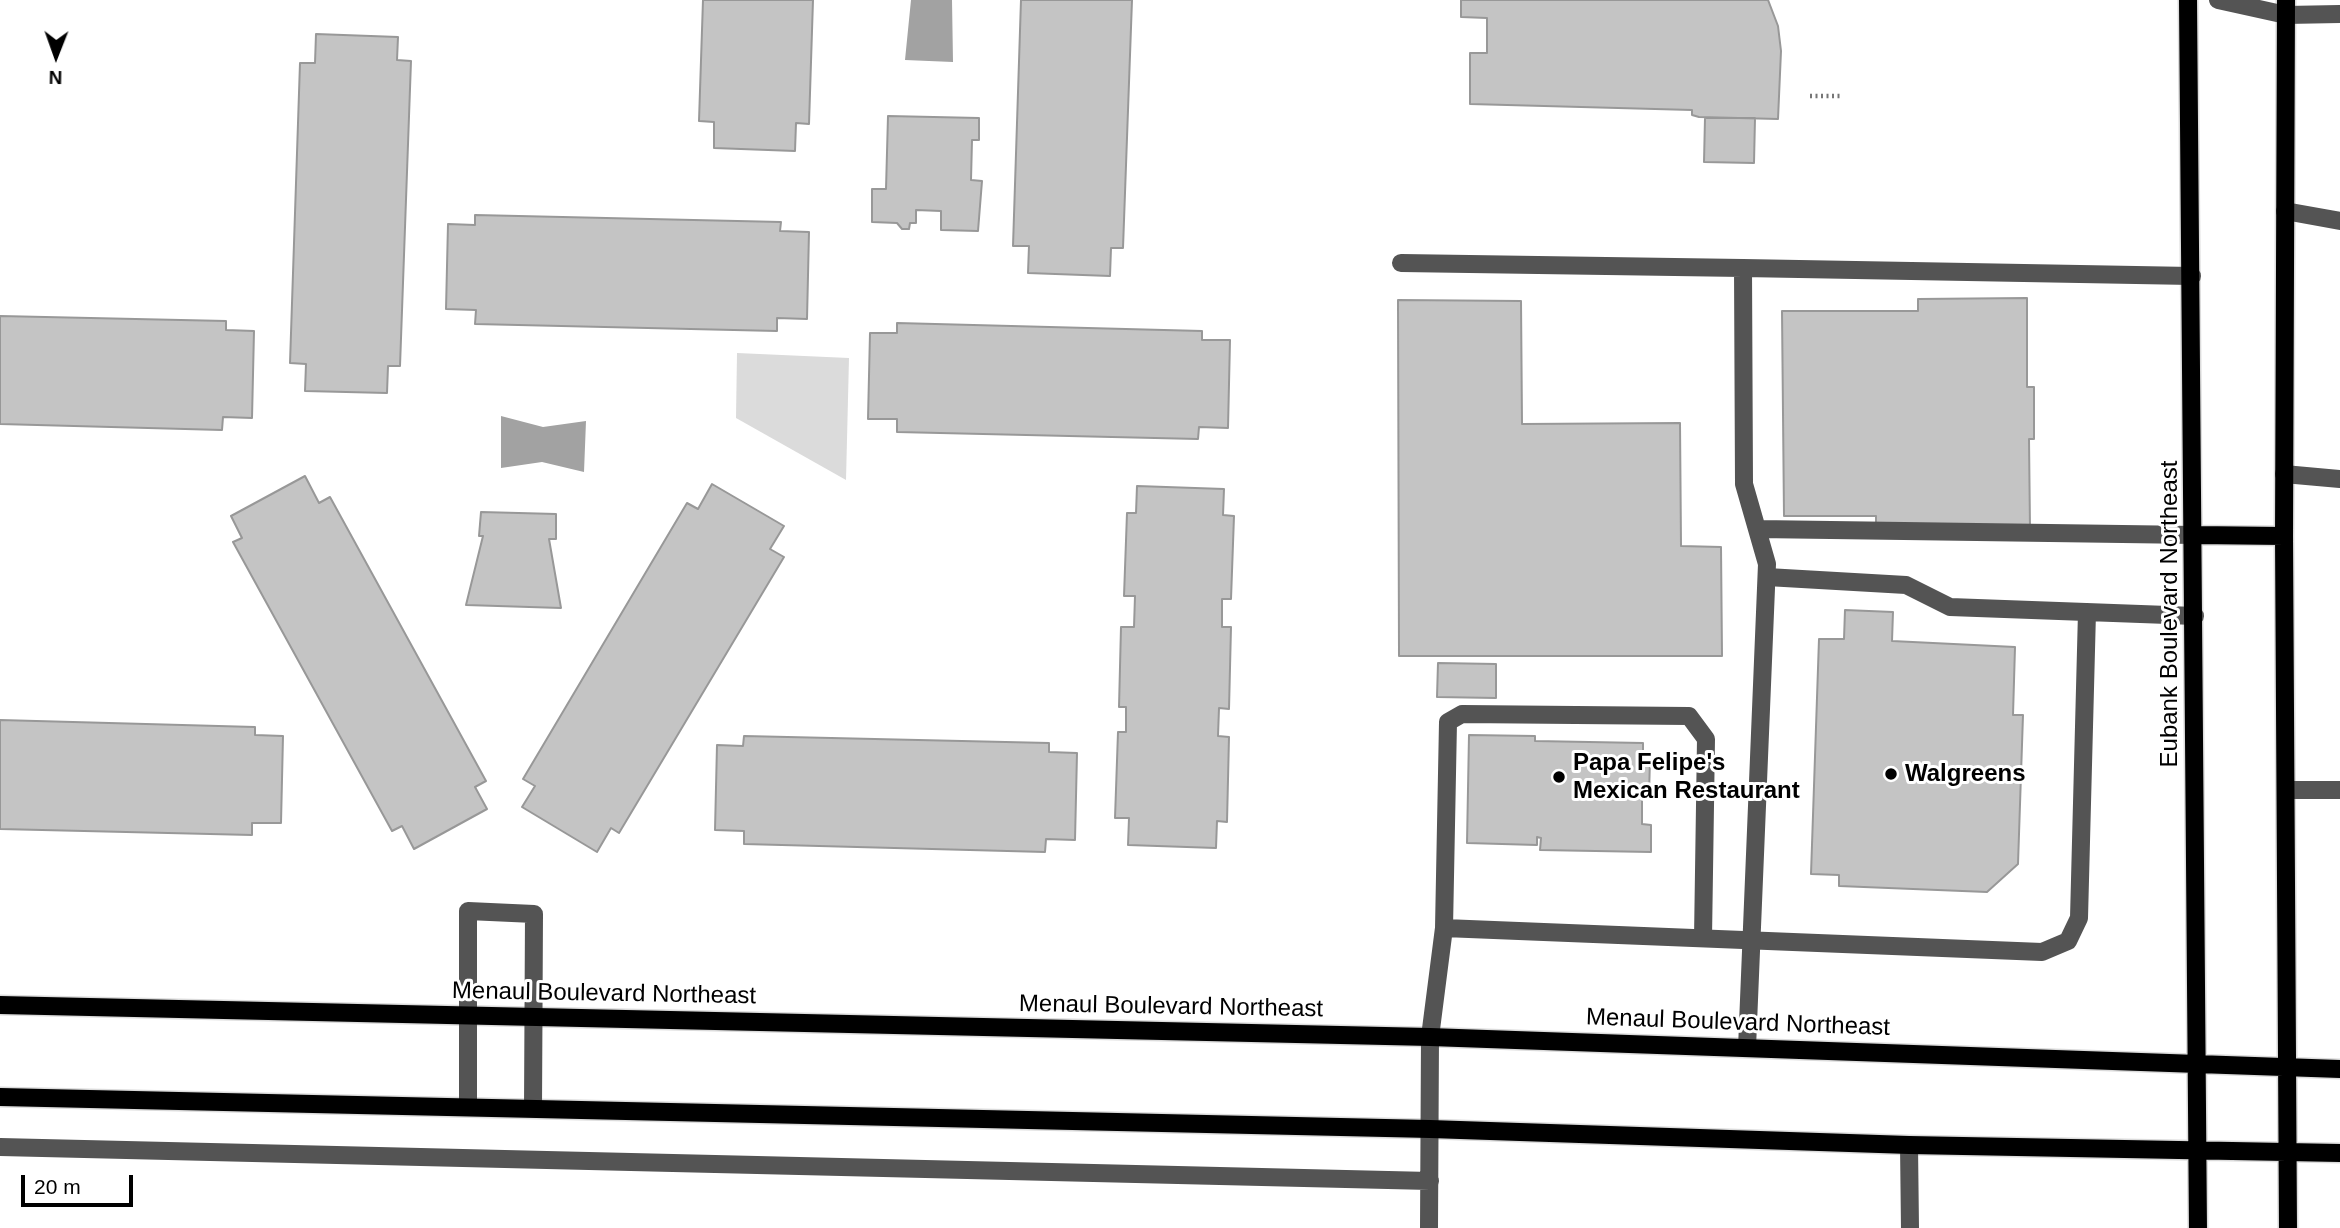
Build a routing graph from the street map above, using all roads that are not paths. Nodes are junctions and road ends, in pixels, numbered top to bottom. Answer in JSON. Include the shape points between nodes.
{"nodes":[{"id":1,"x":2188,"y":0,"type":"edge"},
{"id":2,"x":2218,"y":0,"type":"edge"},
{"id":3,"x":2286,"y":7,"type":"edge"},
{"id":4,"x":2340,"y":14,"type":"edge"},
{"id":5,"x":2286,"y":211,"type":"junction"},
{"id":6,"x":2340,"y":221,"type":"edge"},
{"id":7,"x":1401,"y":263,"type":"dead end"},
{"id":8,"x":1743,"y":268,"type":"junction"},
{"id":9,"x":2192,"y":276,"type":"junction"},
{"id":10,"x":2284,"y":474,"type":"junction"},
{"id":11,"x":2340,"y":479,"type":"edge"},
{"id":12,"x":1758,"y":529,"type":"junction"},
{"id":13,"x":2194,"y":535,"type":"junction"},
{"id":14,"x":2284,"y":536,"type":"junction"},
{"id":15,"x":1767,"y":577,"type":"junction"},
{"id":16,"x":2087,"y":612,"type":"junction"},
{"id":17,"x":2195,"y":616,"type":"junction"},
{"id":18,"x":2287,"y":790,"type":"junction"},
{"id":19,"x":2340,"y":790,"type":"edge"},
{"id":20,"x":1444,"y":929,"type":"junction"},
{"id":21,"x":1703,"y":938,"type":"junction"},
{"id":22,"x":1752,"y":939,"type":"junction"},
{"id":23,"x":0,"y":1005,"type":"edge"},
{"id":24,"x":469,"y":1015,"type":"junction"},
{"id":25,"x":534,"y":1016,"type":"junction"},
{"id":26,"x":1430,"y":1037,"type":"junction"},
{"id":27,"x":1747,"y":1048,"type":"junction"},
{"id":28,"x":2197,"y":1064,"type":"junction"},
{"id":29,"x":2290,"y":1066,"type":"junction"},
{"id":30,"x":2340,"y":1069,"type":"edge"},
{"id":31,"x":0,"y":1097,"type":"edge"},
{"id":32,"x":468,"y":1106,"type":"junction"},
{"id":33,"x":533,"y":1108,"type":"junction"},
{"id":34,"x":1430,"y":1129,"type":"junction"},
{"id":35,"x":1909,"y":1145,"type":"junction"},
{"id":36,"x":0,"y":1147,"type":"edge"},
{"id":37,"x":2196,"y":1151,"type":"junction"},
{"id":38,"x":2288,"y":1153,"type":"junction"},
{"id":39,"x":2340,"y":1153,"type":"edge"},
{"id":40,"x":1430,"y":1181,"type":"junction"},
{"id":41,"x":1429,"y":1228,"type":"edge"},
{"id":42,"x":1910,"y":1228,"type":"edge"},
{"id":43,"x":2198,"y":1228,"type":"edge"},
{"id":44,"x":2288,"y":1228,"type":"edge"}],
"edges":[{"from":1,"to":9,"type":"main road","name":"Eubank Boulevard Northeast"},
{"from":2,"to":3,"type":"street"},
{"from":3,"to":4,"type":"street"},
{"from":3,"to":5,"type":"main road"},
{"from":5,"to":6,"type":"street"},
{"from":5,"to":10,"type":"main road"},
{"from":7,"to":8,"type":"street"},
{"from":8,"to":9,"type":"street"},
{"from":8,"to":12,"type":"street","via":[[1744,484]]},
{"from":9,"to":13,"type":"main road","name":"Eubank Boulevard Northeast"},
{"from":10,"to":11,"type":"street"},
{"from":10,"to":14,"type":"main road"},
{"from":12,"to":13,"type":"street"},
{"from":12,"to":15,"type":"street"},
{"from":13,"to":14,"type":"main road"},
{"from":13,"to":17,"type":"main road","name":"Eubank Boulevard Northeast"},
{"from":14,"to":18,"type":"main road"},
{"from":15,"to":16,"type":"street","via":[[1906,585],[1950,607]]},
{"from":15,"to":22,"type":"street"},
{"from":16,"to":17,"type":"street"},
{"from":16,"to":22,"type":"street","via":[[2080,918],[2068,941],[2042,952]]},
{"from":17,"to":28,"type":"main road","name":"Eubank Boulevard Northeast"},
{"from":18,"to":19,"type":"street"},
{"from":18,"to":29,"type":"main road"},
{"from":20,"to":21,"type":"street"},
{"from":20,"to":21,"type":"street","via":[[1448,722],[1462,714],[1689,716],[1706,739]]},
{"from":20,"to":26,"type":"street"},
{"from":21,"to":22,"type":"street"},
{"from":22,"to":27,"type":"street"},
{"from":23,"to":24,"type":"main road","name":"Menaul Boulevard Northeast"},
{"from":24,"to":25,"type":"main road","name":"Menaul Boulevard Northeast"},
{"from":24,"to":25,"type":"street","via":[[468,911],[534,915]]},
{"from":24,"to":32,"type":"street"},
{"from":25,"to":26,"type":"main road","name":"Menaul Boulevard Northeast"},
{"from":25,"to":33,"type":"street"},
{"from":26,"to":27,"type":"main road","name":"Menaul Boulevard Northeast"},
{"from":26,"to":34,"type":"street"},
{"from":27,"to":28,"type":"main road","name":"Menaul Boulevard Northeast"},
{"from":28,"to":29,"type":"main road","name":"Menaul Boulevard Northeast"},
{"from":28,"to":37,"type":"main road","name":"Eubank Boulevard Northeast"},
{"from":29,"to":30,"type":"main road","name":"Menaul Boulevard Northeast"},
{"from":29,"to":38,"type":"main road"},
{"from":31,"to":32,"type":"main road"},
{"from":32,"to":33,"type":"main road"},
{"from":33,"to":34,"type":"main road"},
{"from":34,"to":35,"type":"main road"},
{"from":34,"to":40,"type":"street"},
{"from":35,"to":37,"type":"main road"},
{"from":35,"to":42,"type":"street"},
{"from":36,"to":40,"type":"street"},
{"from":37,"to":38,"type":"main road"},
{"from":37,"to":43,"type":"main road","name":"Eubank Boulevard Northeast"},
{"from":38,"to":39,"type":"main road"},
{"from":38,"to":44,"type":"main road"},
{"from":40,"to":41,"type":"street"}]}
